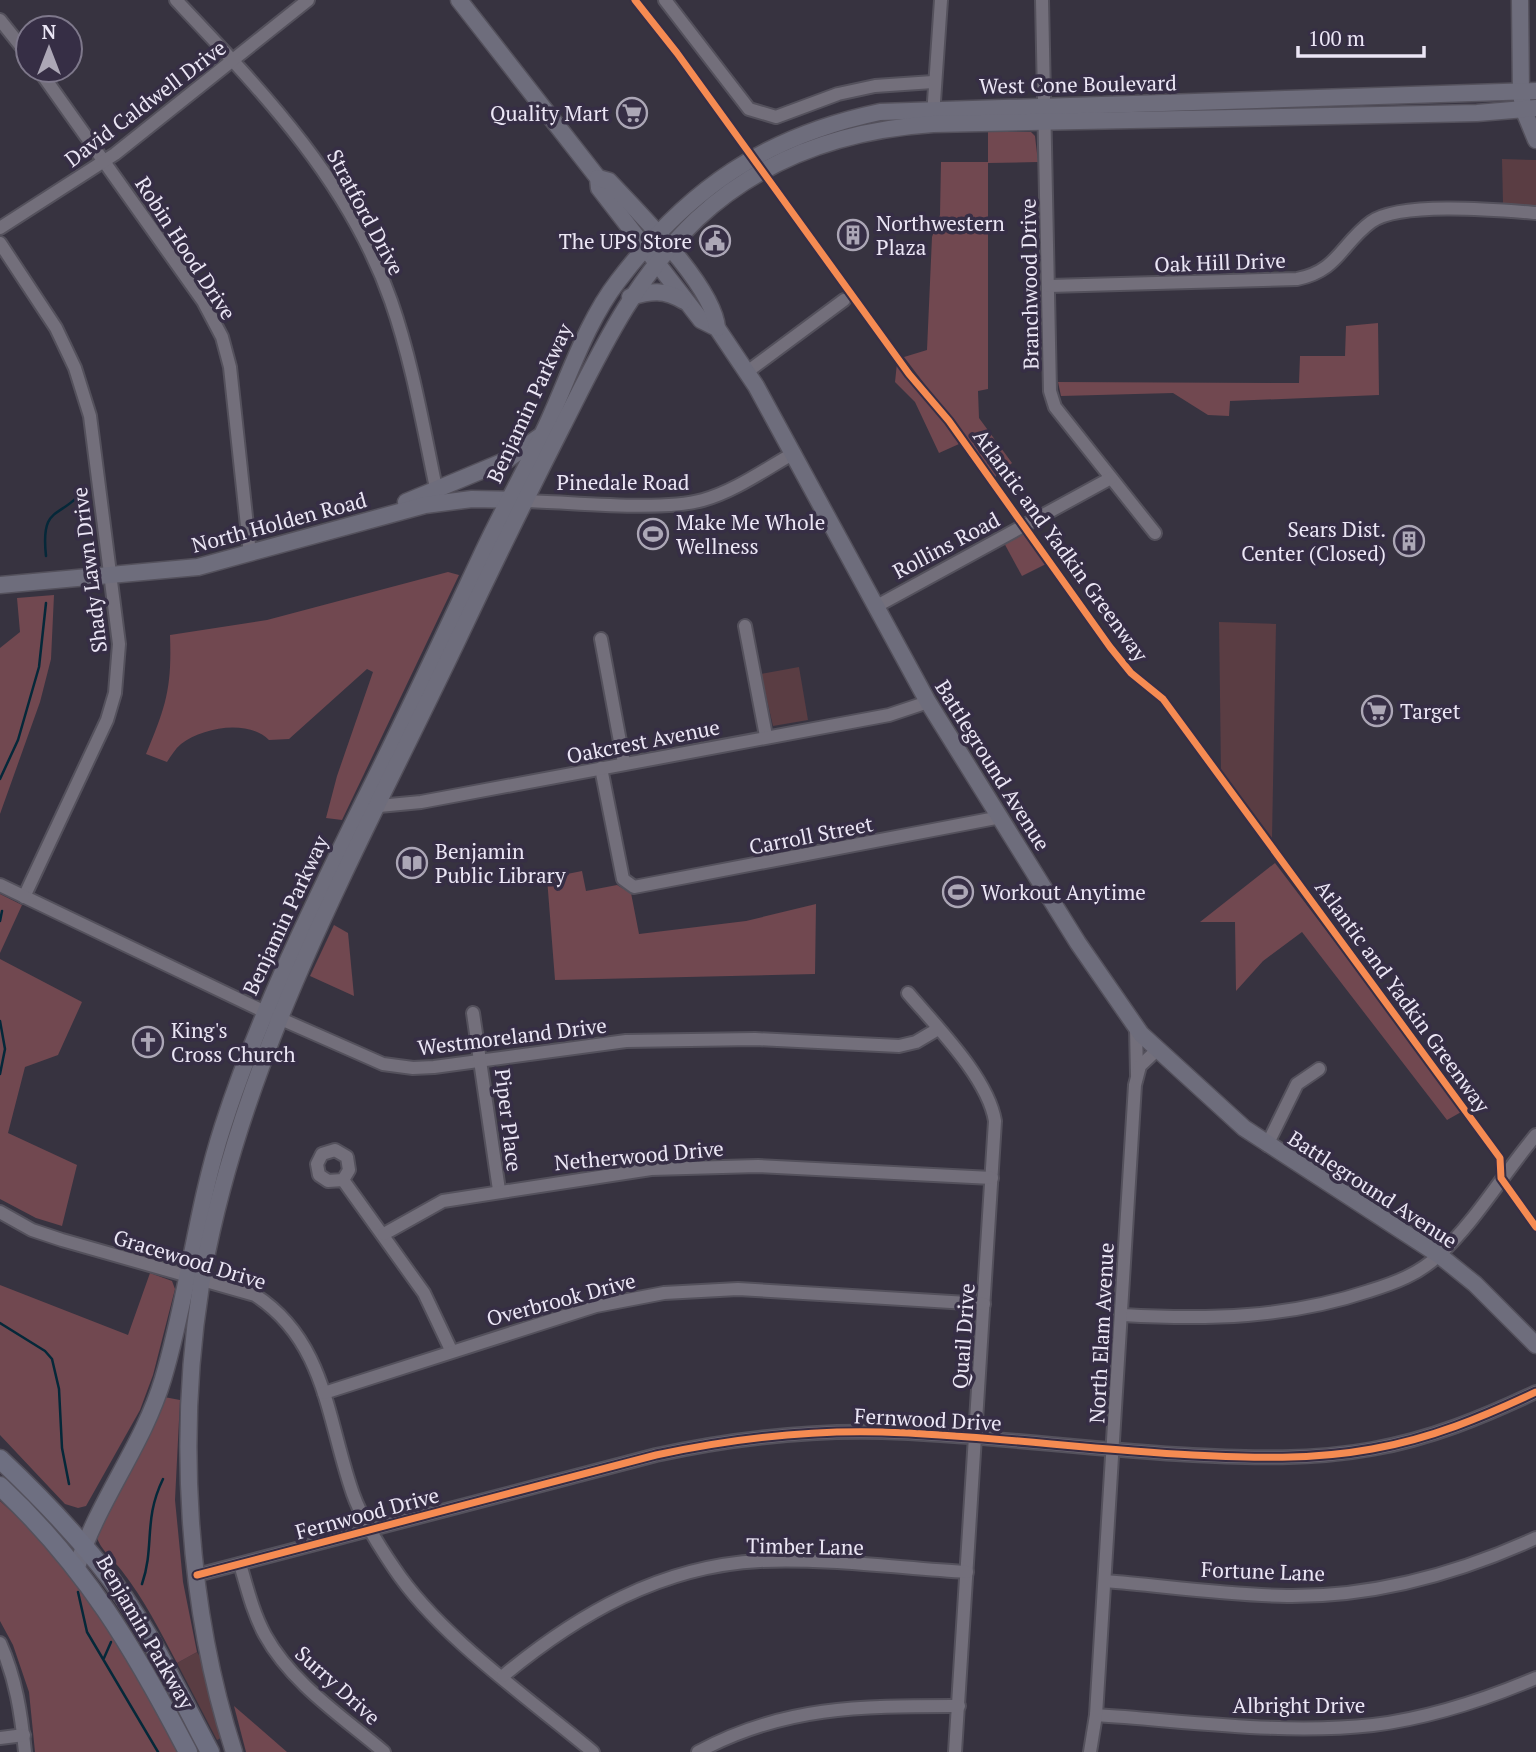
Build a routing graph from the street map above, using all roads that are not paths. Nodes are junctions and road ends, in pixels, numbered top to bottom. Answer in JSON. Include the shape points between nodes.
{"nodes":[{"id":1,"x":176,"y":0,"type":"edge"},
{"id":2,"x":307,"y":0,"type":"edge"},
{"id":3,"x":459,"y":0,"type":"edge"},
{"id":4,"x":666,"y":0,"type":"edge"},
{"id":5,"x":941,"y":0,"type":"edge"},
{"id":6,"x":1042,"y":0,"type":"edge"},
{"id":7,"x":1520,"y":0,"type":"edge"},
{"id":8,"x":0,"y":20,"type":"edge"},
{"id":9,"x":14,"y":38,"type":"edge"},
{"id":10,"x":233,"y":60,"type":"junction"},
{"id":11,"x":933,"y":82,"type":"junction"},
{"id":12,"x":49,"y":84,"type":"edge"},
{"id":13,"x":1529,"y":101,"type":"edge"},
{"id":14,"x":1046,"y":114,"type":"junction"},
{"id":15,"x":933,"y":116,"type":"junction"},
{"id":16,"x":1536,"y":140,"type":"edge"},
{"id":17,"x":105,"y":161,"type":"junction"},
{"id":18,"x":598,"y":178,"type":"junction"},
{"id":19,"x":1536,"y":213,"type":"edge"},
{"id":20,"x":0,"y":228,"type":"edge"},
{"id":21,"x":658,"y":235,"type":"junction"},
{"id":22,"x":0,"y":243,"type":"edge"},
{"id":23,"x":646,"y":248,"type":"junction"},
{"id":24,"x":670,"y":248,"type":"junction"},
{"id":25,"x":656,"y":262,"type":"junction"},
{"id":26,"x":1049,"y":286,"type":"junction"},
{"id":27,"x":630,"y":297,"type":"junction"},
{"id":28,"x":844,"y":300,"type":"dead end"},
{"id":29,"x":687,"y":303,"type":"junction"},
{"id":30,"x":717,"y":328,"type":"junction"},
{"id":31,"x":747,"y":372,"type":"junction"},
{"id":32,"x":541,"y":436,"type":"junction"},
{"id":33,"x":793,"y":453,"type":"junction"},
{"id":34,"x":1111,"y":478,"type":"junction"},
{"id":35,"x":436,"y":488,"type":"junction"},
{"id":36,"x":508,"y":500,"type":"junction"},
{"id":37,"x":525,"y":501,"type":"junction"},
{"id":38,"x":393,"y":513,"type":"junction"},
{"id":39,"x":1155,"y":533,"type":"dead end"},
{"id":40,"x":250,"y":554,"type":"junction"},
{"id":41,"x":112,"y":574,"type":"junction"},
{"id":42,"x":0,"y":585,"type":"edge"},
{"id":43,"x":874,"y":607,"type":"junction"},
{"id":44,"x":745,"y":626,"type":"dead end"},
{"id":45,"x":601,"y":639,"type":"dead end"},
{"id":46,"x":928,"y":702,"type":"junction"},
{"id":47,"x":766,"y":736,"type":"junction"},
{"id":48,"x":624,"y":763,"type":"junction"},
{"id":49,"x":601,"y":768,"type":"junction"},
{"id":50,"x":372,"y":803,"type":"junction"},
{"id":51,"x":1001,"y":817,"type":"junction"},
{"id":52,"x":0,"y":885,"type":"edge"},
{"id":53,"x":24,"y":897,"type":"junction"},
{"id":54,"x":908,"y":993,"type":"dead end"},
{"id":55,"x":473,"y":1013,"type":"dead end"},
{"id":56,"x":272,"y":1015,"type":"junction"},
{"id":57,"x":1136,"y":1027,"type":"junction"},
{"id":58,"x":938,"y":1029,"type":"junction"},
{"id":59,"x":1157,"y":1051,"type":"junction"},
{"id":60,"x":482,"y":1060,"type":"junction"},
{"id":61,"x":1319,"y":1069,"type":"dead end"},
{"id":62,"x":1137,"y":1075,"type":"junction"},
{"id":63,"x":1536,"y":1135,"type":"edge"},
{"id":64,"x":1267,"y":1145,"type":"junction"},
{"id":65,"x":992,"y":1178,"type":"junction"},
{"id":66,"x":343,"y":1180,"type":"dead end"},
{"id":67,"x":499,"y":1190,"type":"junction"},
{"id":68,"x":0,"y":1213,"type":"edge"},
{"id":69,"x":384,"y":1234,"type":"junction"},
{"id":70,"x":1439,"y":1255,"type":"junction"},
{"id":71,"x":195,"y":1278,"type":"junction"},
{"id":72,"x":984,"y":1304,"type":"junction"},
{"id":73,"x":1123,"y":1315,"type":"junction"},
{"id":74,"x":1536,"y":1345,"type":"edge"},
{"id":75,"x":451,"y":1350,"type":"junction"},
{"id":76,"x":1536,"y":1392,"type":"edge"},
{"id":77,"x":324,"y":1393,"type":"junction"},
{"id":78,"x":975,"y":1438,"type":"junction"},
{"id":79,"x":1113,"y":1451,"type":"junction"},
{"id":80,"x":0,"y":1459,"type":"edge"},
{"id":81,"x":0,"y":1486,"type":"edge"},
{"id":82,"x":372,"y":1530,"type":"junction"},
{"id":83,"x":1536,"y":1538,"type":"edge"},
{"id":84,"x":83,"y":1546,"type":"junction"},
{"id":85,"x":240,"y":1564,"type":"junction"},
{"id":86,"x":77,"y":1567,"type":"junction"},
{"id":87,"x":967,"y":1572,"type":"junction"},
{"id":88,"x":197,"y":1575,"type":"junction"},
{"id":89,"x":1105,"y":1581,"type":"junction"},
{"id":90,"x":0,"y":1643,"type":"edge"},
{"id":91,"x":503,"y":1676,"type":"junction"},
{"id":92,"x":1536,"y":1678,"type":"edge"},
{"id":93,"x":959,"y":1706,"type":"junction"},
{"id":94,"x":1096,"y":1715,"type":"junction"},
{"id":95,"x":24,"y":1735,"type":"junction"},
{"id":96,"x":0,"y":1738,"type":"edge"},
{"id":97,"x":25,"y":1752,"type":"edge"},
{"id":98,"x":188,"y":1752,"type":"edge"},
{"id":99,"x":210,"y":1752,"type":"edge"},
{"id":100,"x":234,"y":1752,"type":"edge"},
{"id":101,"x":384,"y":1752,"type":"edge"},
{"id":102,"x":593,"y":1752,"type":"edge"},
{"id":103,"x":698,"y":1752,"type":"edge"},
{"id":104,"x":955,"y":1752,"type":"edge"},
{"id":105,"x":1090,"y":1752,"type":"edge"}],
"edges":[{"from":1,"to":10,"type":"street","name":"Stratford Drive"},
{"from":2,"to":10,"type":"street","name":"David Caldwell Drive"},
{"from":3,"to":18,"type":"main road","name":"Battleground Avenue"},
{"from":4,"to":11,"type":"street","via":[[750,109],[763,115],[776,117],[875,86]]},
{"from":5,"to":11,"type":"street"},
{"from":6,"to":14,"type":"street","name":"Branchwood Drive"},
{"from":7,"to":13,"type":"main road"},
{"from":8,"to":9,"type":"street"},
{"from":10,"to":17,"type":"street","name":"David Caldwell Drive"},
{"from":10,"to":35,"type":"street","name":"Stratford Drive","via":[[314,154],[380,272],[406,347]]},
{"from":11,"to":15,"type":"street"},
{"from":12,"to":17,"type":"street","name":"Robin Hood Drive"},
{"from":13,"to":14,"type":"main road","name":"West Cone Boulevard"},
{"from":13,"to":16,"type":"main road"},
{"from":14,"to":15,"type":"main road","name":"West Cone Boulevard"},
{"from":14,"to":26,"type":"street","name":"Branchwood Drive"},
{"from":15,"to":21,"type":"main road","name":"West Cone Boulevard","via":[[880,112],[777,144],[709,186]]},
{"from":15,"to":24,"type":"main road","name":"West Cone Boulevard","via":[[860,132],[788,157],[719,201]]},
{"from":17,"to":20,"type":"street","name":"David Caldwell Drive"},
{"from":17,"to":40,"type":"street","name":"Robin Hood Drive","via":[[203,301],[222,337],[230,367]]},
{"from":18,"to":21,"type":"main road","name":"Battleground Avenue","via":[[609,181]]},
{"from":18,"to":23,"type":"main road","name":"Battleground Avenue","via":[[599,188]]},
{"from":19,"to":26,"type":"street","name":"Oak Hill Drive","via":[[1393,212],[1373,221],[1324,270],[1297,279]]},
{"from":21,"to":23,"type":"main road","name":"Benjamin Parkway"},
{"from":21,"to":24,"type":"main road","name":"Battleground Avenue"},
{"from":22,"to":41,"type":"street","name":"Shady Lawn Drive","via":[[56,328],[75,368],[90,416]]},
{"from":23,"to":25,"type":"main road","name":"Battleground Avenue"},
{"from":23,"to":32,"type":"main road","name":"Benjamin Parkway","via":[[591,324]]},
{"from":24,"to":25,"type":"main road","name":"Benjamin Parkway"},
{"from":24,"to":30,"type":"main road","name":"Battleground Avenue","via":[[716,313]]},
{"from":25,"to":27,"type":"main road","name":"Benjamin Parkway"},
{"from":25,"to":29,"type":"main road","name":"Battleground Avenue"},
{"from":26,"to":34,"type":"street","name":"Branchwood Drive","via":[[1050,391],[1055,407]]},
{"from":27,"to":29,"type":"main road","via":[[658,291]]},
{"from":27,"to":37,"type":"main road","name":"Benjamin Parkway"},
{"from":28,"to":31,"type":"street"},
{"from":29,"to":30,"type":"main road","name":"Battleground Avenue","via":[[701,320]]},
{"from":30,"to":31,"type":"main road","name":"Battleground Avenue"},
{"from":31,"to":33,"type":"main road","name":"Battleground Avenue"},
{"from":32,"to":35,"type":"main road","via":[[507,460]]},
{"from":32,"to":36,"type":"main road","name":"Benjamin Parkway"},
{"from":33,"to":37,"type":"street","name":"Pinedale Road","via":[[701,501],[668,505]]},
{"from":33,"to":43,"type":"main road","name":"Battleground Avenue"},
{"from":34,"to":39,"type":"street","name":"Branchwood Drive"},
{"from":34,"to":43,"type":"street","name":"Rollins Road"},
{"from":35,"to":38,"type":"main road"},
{"from":36,"to":37,"type":"main road","name":"North Holden Road"},
{"from":36,"to":38,"type":"main road","name":"North Holden Road","via":[[447,501]]},
{"from":36,"to":50,"type":"main road","name":"Benjamin Parkway"},
{"from":37,"to":50,"type":"main road","name":"Benjamin Parkway"},
{"from":38,"to":40,"type":"main road","name":"North Holden Road"},
{"from":40,"to":41,"type":"main road","name":"North Holden Road","via":[[189,568]]},
{"from":41,"to":42,"type":"main road","name":"North Holden Road"},
{"from":41,"to":53,"type":"street","name":"Shady Lawn Drive","via":[[119,644],[115,693],[96,746]]},
{"from":43,"to":46,"type":"main road","name":"Battleground Avenue"},
{"from":44,"to":47,"type":"street"},
{"from":45,"to":48,"type":"street"},
{"from":46,"to":47,"type":"street","name":"Oakcrest Avenue","via":[[890,715]]},
{"from":46,"to":51,"type":"main road","name":"Battleground Avenue"},
{"from":47,"to":48,"type":"street","name":"Oakcrest Avenue"},
{"from":48,"to":49,"type":"street","name":"Oakcrest Avenue"},
{"from":49,"to":50,"type":"street","name":"Oakcrest Avenue","via":[[421,802]]},
{"from":49,"to":51,"type":"street","name":"Carroll Street","via":[[623,879],[628,885]]},
{"from":50,"to":56,"type":"main road","name":"Benjamin Parkway","via":[[310,910]]},
{"from":51,"to":57,"type":"main road","name":"Battleground Avenue"},
{"from":52,"to":53,"type":"street","name":"Westmoreland Drive"},
{"from":53,"to":56,"type":"street","name":"Westmoreland Drive"},
{"from":54,"to":58,"type":"street","name":"Quail Drive"},
{"from":55,"to":60,"type":"street","name":"Piper Place"},
{"from":56,"to":60,"type":"street","name":"Westmoreland Drive","via":[[397,1067]]},
{"from":56,"to":71,"type":"main road","name":"Benjamin Parkway","via":[[222,1128]]},
{"from":57,"to":59,"type":"main road","name":"Battleground Avenue"},
{"from":57,"to":62,"type":"street","name":"North Elam Avenue"},
{"from":58,"to":60,"type":"street","name":"Westmoreland Drive","via":[[916,1042],[887,1047],[755,1039],[626,1041]]},
{"from":58,"to":65,"type":"street","name":"Quail Drive","via":[[979,1082],[993,1110]]},
{"from":59,"to":62,"type":"street"},
{"from":59,"to":64,"type":"main road","name":"Battleground Avenue"},
{"from":60,"to":67,"type":"street","name":"Piper Place"},
{"from":61,"to":64,"type":"street","via":[[1297,1084]]},
{"from":62,"to":73,"type":"street","name":"North Elam Avenue"},
{"from":63,"to":70,"type":"street"},
{"from":64,"to":70,"type":"main road","name":"Battleground Avenue"},
{"from":65,"to":67,"type":"street","name":"Netherwood Drive","via":[[713,1165]]},
{"from":65,"to":72,"type":"street","name":"Quail Drive"},
{"from":66,"to":69,"type":"street"},
{"from":67,"to":69,"type":"street","name":"Netherwood Drive","via":[[443,1201]]},
{"from":68,"to":71,"type":"street","name":"Gracewood Drive","via":[[42,1233]]},
{"from":69,"to":75,"type":"street","via":[[424,1293]]},
{"from":70,"to":73,"type":"street","via":[[1397,1282],[1312,1308],[1217,1318]]},
{"from":70,"to":74,"type":"main road","name":"Battleground Avenue"},
{"from":71,"to":77,"type":"street","name":"Gracewood Drive","via":[[255,1295],[278,1310],[306,1347]]},
{"from":71,"to":84,"type":"main road","name":"Benjamin Parkway","via":[[141,1436],[91,1523]]},
{"from":71,"to":88,"type":"main road","name":"Benjamin Parkway","via":[[190,1493]]},
{"from":72,"to":75,"type":"street","name":"Overbrook Drive","via":[[738,1289],[664,1293],[596,1306]]},
{"from":72,"to":78,"type":"street","name":"Quail Drive"},
{"from":73,"to":79,"type":"street","name":"North Elam Avenue"},
{"from":75,"to":77,"type":"street","name":"Overbrook Drive"},
{"from":76,"to":79,"type":"street","name":"Fernwood Drive","via":[[1440,1433],[1339,1454],[1269,1459]]},
{"from":77,"to":82,"type":"street","name":"Gracewood Drive","via":[[354,1496]]},
{"from":78,"to":79,"type":"street","name":"Fernwood Drive"},
{"from":78,"to":82,"type":"street","name":"Fernwood Drive","via":[[848,1432],[722,1442]]},
{"from":78,"to":87,"type":"street","name":"Quail Drive"},
{"from":79,"to":89,"type":"street","name":"North Elam Avenue"},
{"from":80,"to":84,"type":"highway"},
{"from":81,"to":86,"type":"highway","via":[[42,1525]]},
{"from":82,"to":85,"type":"street","name":"Fernwood Drive"},
{"from":82,"to":91,"type":"street","name":"Gracewood Drive","via":[[394,1568],[436,1619]]},
{"from":83,"to":89,"type":"street","name":"Fortune Lane","via":[[1461,1569],[1362,1591],[1286,1595]]},
{"from":84,"to":86,"type":"main road","name":"Benjamin Parkway"},
{"from":84,"to":99,"type":"highway","via":[[155,1647]]},
{"from":85,"to":88,"type":"street","name":"Fernwood Drive"},
{"from":85,"to":101,"type":"street","name":"Surry Drive","via":[[256,1615],[279,1657]]},
{"from":86,"to":98,"type":"highway","name":"Benjamin Parkway","via":[[131,1646]]},
{"from":87,"to":91,"type":"street","name":"Timber Lane","via":[[784,1561],[707,1568],[621,1596],[570,1625]]},
{"from":87,"to":93,"type":"street","name":"Quail Drive"},
{"from":88,"to":100,"type":"main road","name":"Benjamin Parkway","via":[[213,1672]]},
{"from":89,"to":94,"type":"street","name":"North Elam Avenue"},
{"from":90,"to":95,"type":"street","via":[[13,1673]]},
{"from":91,"to":102,"type":"street","name":"Gracewood Drive"},
{"from":92,"to":94,"type":"street","name":"Albright Drive","via":[[1460,1706],[1373,1725],[1274,1728]]},
{"from":93,"to":103,"type":"street","via":[[859,1706],[798,1714]]},
{"from":93,"to":104,"type":"street","name":"Quail Drive"},
{"from":94,"to":105,"type":"street","name":"North Elam Avenue"},
{"from":95,"to":96,"type":"street"},
{"from":95,"to":97,"type":"street"}]}
